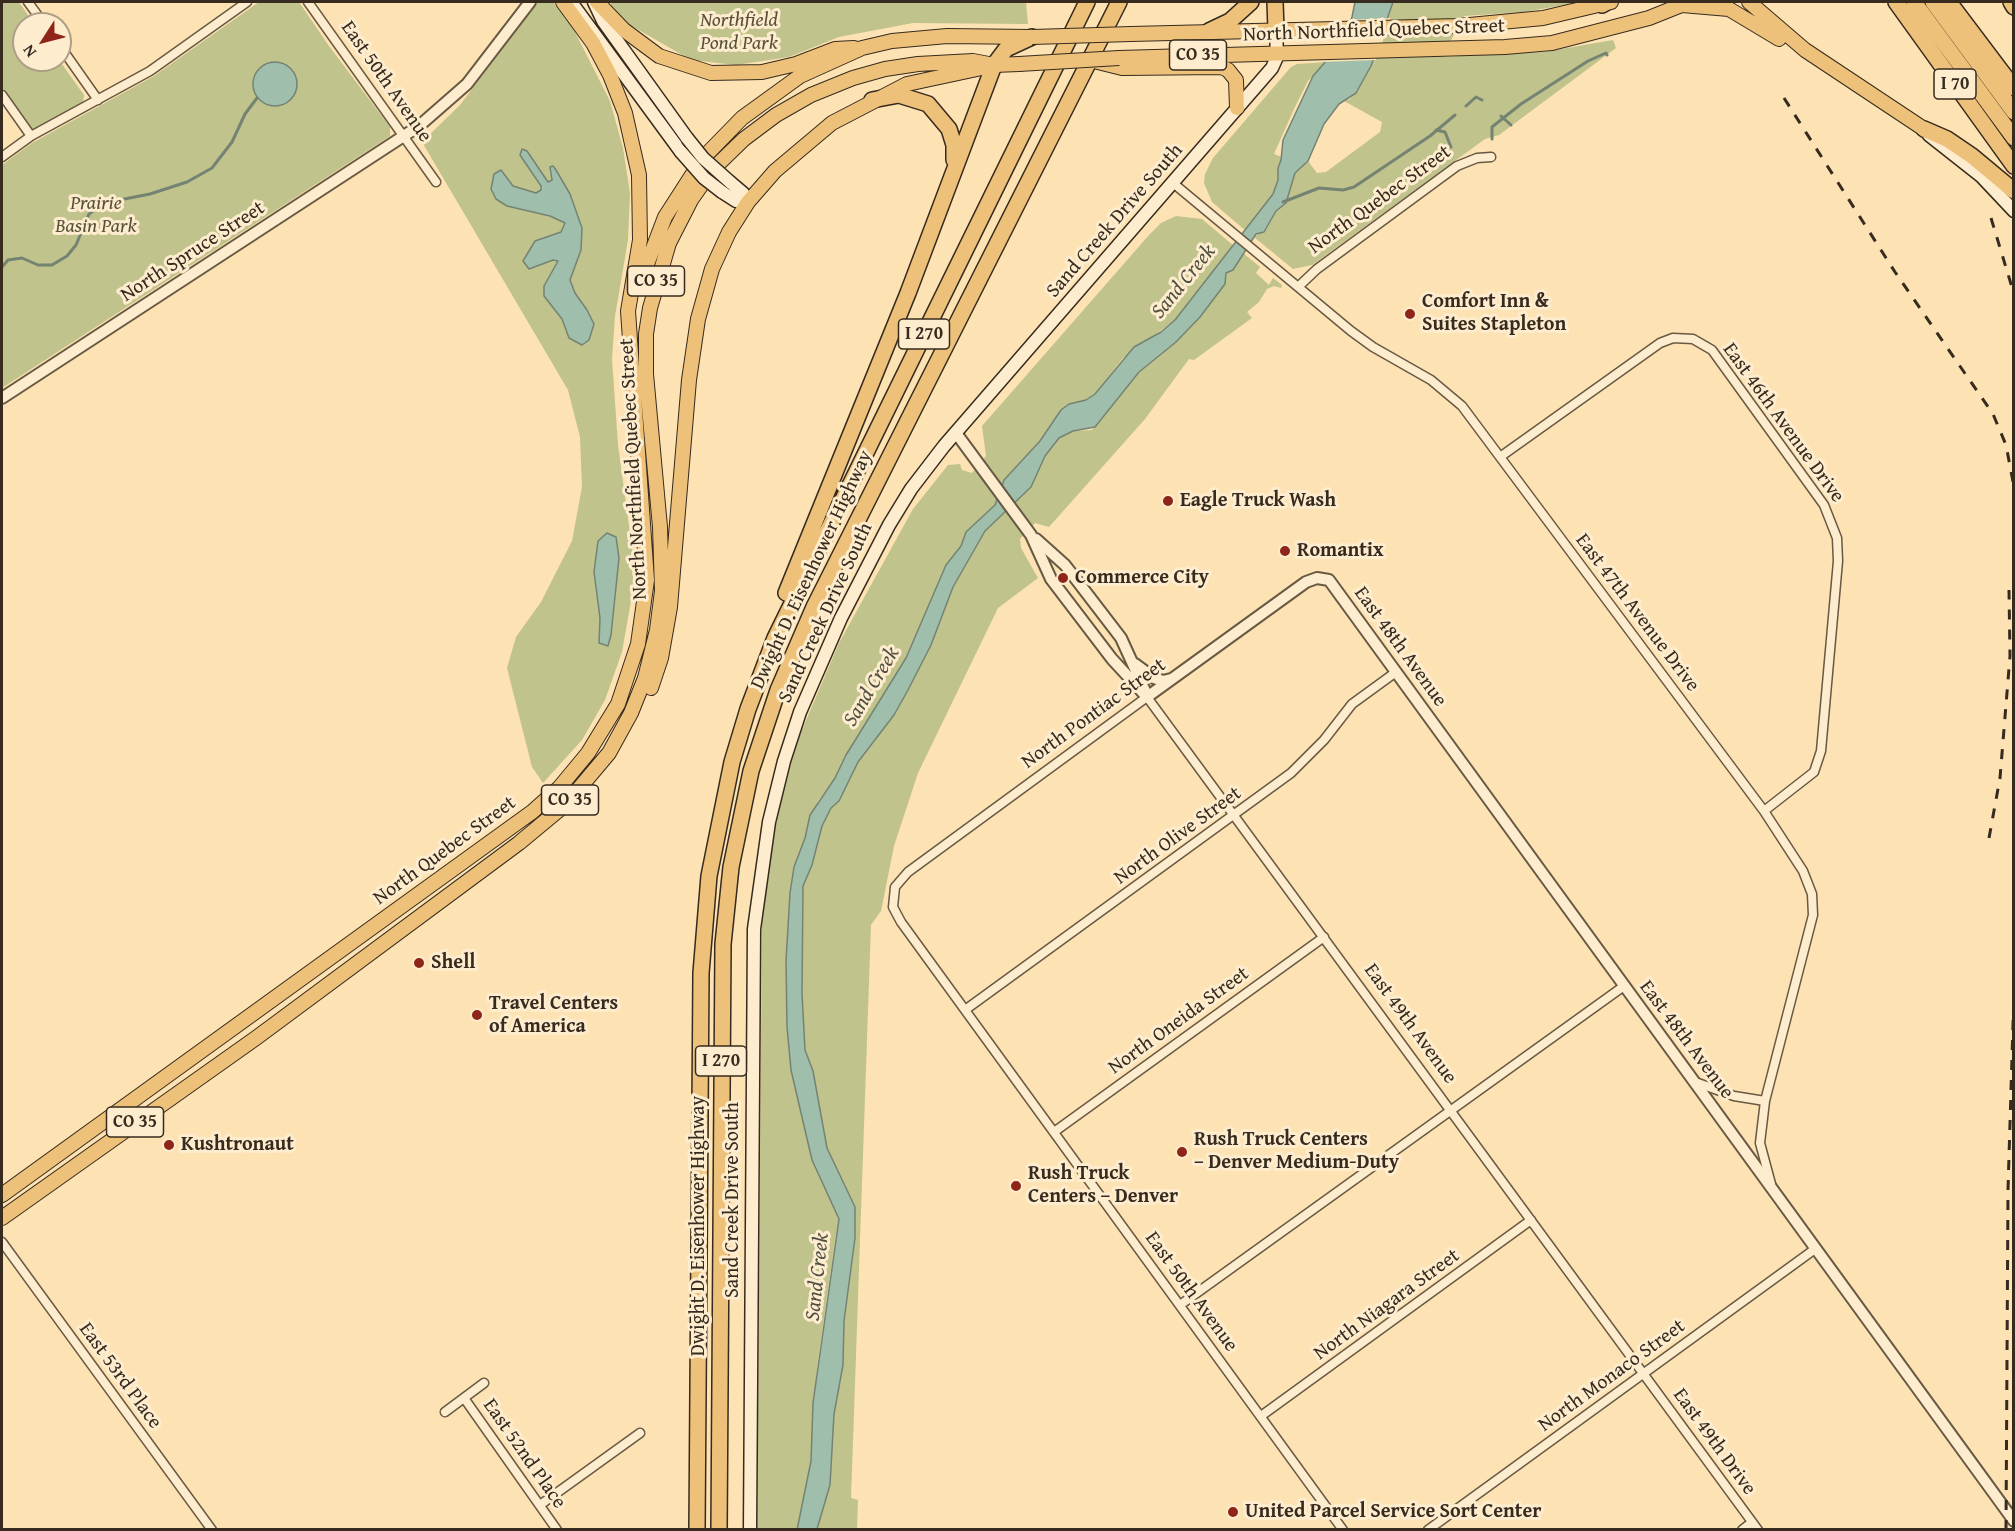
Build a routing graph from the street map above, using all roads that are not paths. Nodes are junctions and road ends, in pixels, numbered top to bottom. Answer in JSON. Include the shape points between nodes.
{"nodes":[{"id":1,"x":247,"y":2,"type":"edge"},
{"id":2,"x":308,"y":2,"type":"edge"},
{"id":3,"x":530,"y":2,"type":"edge"},
{"id":4,"x":563,"y":2,"type":"edge"},
{"id":5,"x":571,"y":2,"type":"edge"},
{"id":6,"x":595,"y":2,"type":"edge"},
{"id":7,"x":1087,"y":2,"type":"edge"},
{"id":8,"x":1119,"y":2,"type":"edge"},
{"id":9,"x":1251,"y":2,"type":"edge"},
{"id":10,"x":1275,"y":2,"type":"edge"},
{"id":11,"x":1749,"y":2,"type":"edge"},
{"id":12,"x":1896,"y":2,"type":"edge"},
{"id":13,"x":1914,"y":2,"type":"edge"},
{"id":14,"x":1933,"y":2,"type":"edge"},
{"id":15,"x":1949,"y":2,"type":"edge"},
{"id":16,"x":2010,"y":2,"type":"edge"},
{"id":17,"x":1607,"y":3,"type":"edge"},
{"id":18,"x":1685,"y":3,"type":"edge"},
{"id":19,"x":2013,"y":7,"type":"edge"},
{"id":20,"x":1276,"y":30,"type":"junction"},
{"id":21,"x":1209,"y":31,"type":"junction"},
{"id":22,"x":1032,"y":37,"type":"junction"},
{"id":23,"x":862,"y":48,"type":"junction"},
{"id":24,"x":1805,"y":50,"type":"junction"},
{"id":25,"x":1277,"y":53,"type":"junction"},
{"id":26,"x":1117,"y":62,"type":"junction"},
{"id":27,"x":72,"y":63,"type":"edge"},
{"id":28,"x":994,"y":65,"type":"junction"},
{"id":29,"x":2013,"y":88,"type":"edge"},
{"id":30,"x":2,"y":95,"type":"edge"},
{"id":31,"x":98,"y":100,"type":"junction"},
{"id":32,"x":872,"y":100,"type":"junction"},
{"id":33,"x":1237,"y":108,"type":"junction"},
{"id":34,"x":2013,"y":112,"type":"edge"},
{"id":35,"x":1924,"y":129,"type":"junction"},
{"id":36,"x":31,"y":136,"type":"junction"},
{"id":37,"x":405,"y":136,"type":"junction"},
{"id":38,"x":2013,"y":138,"type":"edge"},
{"id":39,"x":2,"y":157,"type":"edge"},
{"id":40,"x":1491,"y":157,"type":"dead end"},
{"id":41,"x":954,"y":166,"type":"junction"},
{"id":42,"x":2013,"y":166,"type":"edge"},
{"id":43,"x":436,"y":182,"type":"dead end"},
{"id":44,"x":1173,"y":183,"type":"junction"},
{"id":45,"x":2013,"y":191,"type":"edge"},
{"id":46,"x":748,"y":202,"type":"junction"},
{"id":47,"x":2013,"y":211,"type":"edge"},
{"id":48,"x":1298,"y":287,"type":"junction"},
{"id":49,"x":630,"y":344,"type":"junction"},
{"id":50,"x":2,"y":398,"type":"edge"},
{"id":51,"x":956,"y":433,"type":"junction"},
{"id":52,"x":1500,"y":457,"type":"junction"},
{"id":53,"x":1031,"y":535,"type":"junction"},
{"id":54,"x":1329,"y":580,"type":"joint"},
{"id":55,"x":1134,"y":663,"type":"junction"},
{"id":56,"x":763,"y":668,"type":"junction"},
{"id":57,"x":1396,"y":672,"type":"junction"},
{"id":58,"x":1174,"y":678,"type":"junction"},
{"id":59,"x":1147,"y":697,"type":"junction"},
{"id":60,"x":631,"y":713,"type":"junction"},
{"id":61,"x":1764,"y":811,"type":"junction"},
{"id":62,"x":1235,"y":815,"type":"junction"},
{"id":63,"x":893,"y":897,"type":"joint"},
{"id":64,"x":1324,"y":937,"type":"junction"},
{"id":65,"x":1624,"y":986,"type":"junction"},
{"id":66,"x":965,"y":1010,"type":"junction"},
{"id":67,"x":1695,"y":1082,"type":"junction"},
{"id":68,"x":1765,"y":1101,"type":"junction"},
{"id":69,"x":1451,"y":1111,"type":"junction"},
{"id":70,"x":1054,"y":1132,"type":"junction"},
{"id":71,"x":27,"y":1176,"type":"junction"},
{"id":72,"x":2,"y":1184,"type":"edge"},
{"id":73,"x":1773,"y":1190,"type":"junction"},
{"id":74,"x":2,"y":1195,"type":"edge"},
{"id":75,"x":2,"y":1218,"type":"edge"},
{"id":76,"x":1532,"y":1220,"type":"junction"},
{"id":77,"x":2,"y":1242,"type":"edge"},
{"id":78,"x":1815,"y":1249,"type":"junction"},
{"id":79,"x":1180,"y":1305,"type":"junction"},
{"id":80,"x":1644,"y":1373,"type":"junction"},
{"id":81,"x":484,"y":1383,"type":"dead end"},
{"id":82,"x":464,"y":1398,"type":"junction"},
{"id":83,"x":445,"y":1412,"type":"dead end"},
{"id":84,"x":1261,"y":1416,"type":"junction"},
{"id":85,"x":640,"y":1432,"type":"dead end"},
{"id":86,"x":540,"y":1505,"type":"junction"},
{"id":87,"x":2013,"y":1521,"type":"edge"},
{"id":88,"x":1755,"y":1526,"type":"edge"},
{"id":89,"x":212,"y":1530,"type":"edge"},
{"id":90,"x":557,"y":1530,"type":"edge"},
{"id":91,"x":697,"y":1530,"type":"edge"},
{"id":92,"x":719,"y":1530,"type":"edge"},
{"id":93,"x":750,"y":1530,"type":"edge"},
{"id":94,"x":1343,"y":1530,"type":"edge"},
{"id":95,"x":1428,"y":1530,"type":"edge"},
{"id":96,"x":1742,"y":1530,"type":"edge"}],
"edges":[{"from":1,"to":31,"type":"street","via":[[150,71]]},
{"from":2,"to":37,"type":"street","name":"East 50th Avenue"},
{"from":3,"to":37,"type":"street","name":"North Spruce Street","via":[[467,84]]},
{"from":4,"to":49,"type":"main road","via":[[610,75],[635,150],[641,220],[628,310]]},
{"from":5,"to":46,"type":"main road","bridge":true,"via":[[695,169],[736,201]]},
{"from":6,"to":23,"type":"main road","via":[[659,56],[711,73],[762,72],[835,49]]},
{"from":6,"to":46,"type":"main road","bridge":true,"via":[[603,21],[687,138]]},
{"from":7,"to":56,"type":"highway","name":"Dwight D. Eisenhower Highway","number":"I 270","via":[[836,511]]},
{"from":8,"to":92,"type":"highway","name":"Dwight D. Eisenhower Highway","number":"I 270","via":[[829,576],[781,682],[751,771],[731,867],[723,944]]},
{"from":9,"to":21,"type":"highway","via":[[1230,21]]},
{"from":10,"to":20,"type":"highway"},
{"from":11,"to":24,"type":"main road"},
{"from":12,"to":42,"type":"highway","number":"I 70"},
{"from":13,"to":38,"type":"highway"},
{"from":14,"to":34,"type":"highway"},
{"from":15,"to":29,"type":"highway","number":"I 70"},
{"from":16,"to":19,"type":"highway"},
{"from":17,"to":20,"type":"main road","name":"North Northfield Quebec Street","number":"CO 35","via":[[1551,17],[1459,26]]},
{"from":18,"to":24,"type":"main road","via":[[1729,9],[1787,44]]},
{"from":18,"to":25,"type":"main road","name":"North Northfield Quebec Street","number":"CO 35","via":[[1638,21],[1552,43]]},
{"from":20,"to":21,"type":"main road","name":"North Northfield Quebec Street","number":"CO 35"},
{"from":20,"to":25,"type":"main road"},
{"from":21,"to":22,"type":"main road","name":"North Northfield Quebec Street","number":"CO 35","bridge":true},
{"from":22,"to":23,"type":"main road","name":"North Northfield Quebec Street","number":"CO 35","via":[[927,37]]},
{"from":22,"to":28,"type":"highway","via":[[1006,49]]},
{"from":23,"to":49,"type":"main road","name":"North Northfield Quebec Street","number":"CO 35","via":[[800,76],[776,92],[742,118],[703,158],[675,199],[654,242],[639,290]]},
{"from":24,"to":35,"type":"main road"},
{"from":25,"to":26,"type":"main road","name":"North Northfield Quebec Street","number":"CO 35"},
{"from":25,"to":33,"type":"main road","name":"Sand Creek Drive South","via":[[1272,68]]},
{"from":26,"to":28,"type":"main road","name":"North Northfield Quebec Street","number":"CO 35","bridge":true},
{"from":26,"to":33,"type":"main road","via":[[1221,67],[1236,80]]},
{"from":27,"to":31,"type":"street"},
{"from":28,"to":32,"type":"main road","via":[[919,80]]},
{"from":28,"to":41,"type":"highway"},
{"from":28,"to":60,"type":"main road","name":"North Northfield Quebec Street","number":"CO 35","via":[[974,61],[885,69],[812,95],[776,115],[733,149],[704,180],[683,213],[659,268],[646,334],[662,591],[653,649]]},
{"from":30,"to":36,"type":"street"},
{"from":31,"to":36,"type":"street"},
{"from":32,"to":41,"type":"highway","via":[[908,96],[932,108],[949,129]]},
{"from":32,"to":46,"type":"main road","via":[[798,149]]},
{"from":33,"to":44,"type":"main road","name":"Sand Creek Drive South"},
{"from":35,"to":45,"type":"highway","via":[[1972,156]]},
{"from":35,"to":47,"type":"main road","via":[[1981,176]]},
{"from":36,"to":39,"type":"street"},
{"from":37,"to":43,"type":"street","name":"East 50th Avenue"},
{"from":37,"to":50,"type":"street","name":"North Spruce Street"},
{"from":40,"to":48,"type":"street","name":"North Quebec Street","via":[[1457,166]]},
{"from":41,"to":56,"type":"highway","via":[[899,316],[773,623]]},
{"from":44,"to":48,"type":"street","name":"East 47th Avenue Drive"},
{"from":44,"to":51,"type":"main road","name":"Sand Creek Drive South"},
{"from":46,"to":60,"type":"main road","via":[[720,251],[700,308],[689,380],[667,627],[648,696]]},
{"from":48,"to":52,"type":"street","name":"East 47th Avenue Drive","via":[[1373,347],[1442,388],[1471,417]]},
{"from":49,"to":71,"type":"main road","name":"North Quebec Street","number":"CO 35","via":[[646,546],[646,596],[625,689],[588,753],[559,788],[532,812]]},
{"from":51,"to":53,"type":"street","name":"East 49th Avenue"},
{"from":51,"to":93,"type":"main road","name":"Sand Creek Drive South","via":[[898,508],[833,635],[794,730],[767,832],[753,958]]},
{"from":52,"to":61,"type":"street","name":"East 47th Avenue Drive"},
{"from":52,"to":61,"type":"street","name":"East 46th Avenue Drive","via":[[1660,343],[1673,338],[1694,339],[1712,350],[1824,505],[1837,538],[1821,751],[1814,772]]},
{"from":53,"to":55,"type":"street","name":"East 49th Avenue","via":[[1065,565],[1121,638]]},
{"from":53,"to":59,"type":"street","name":"East 49th Avenue","via":[[1051,579],[1112,659]]},
{"from":54,"to":57,"type":"street","name":"East 48th Avenue"},
{"from":54,"to":58,"type":"street","name":"North Pontiac Street","via":[[1317,578],[1306,582]]},
{"from":55,"to":58,"type":"street","via":[[1154,678]]},
{"from":55,"to":59,"type":"street","name":"East 49th Avenue"},
{"from":56,"to":91,"type":"highway","name":"Dwight D. Eisenhower Highway","number":"I 270","via":[[725,789],[703,928]]},
{"from":57,"to":62,"type":"street","name":"North Olive Street","via":[[1352,704],[1302,764]]},
{"from":57,"to":65,"type":"street","name":"East 48th Avenue"},
{"from":58,"to":59,"type":"street","name":"North Pontiac Street"},
{"from":59,"to":62,"type":"street","name":"East 49th Avenue"},
{"from":59,"to":63,"type":"street","name":"North Pontiac Street","via":[[908,872],[899,880]]},
{"from":60,"to":75,"type":"main road","name":"North Quebec Street","number":"CO 35","via":[[595,772],[533,832],[256,1038]]},
{"from":61,"to":68,"type":"street","name":"East 47th Avenue Drive","via":[[1803,871],[1813,904],[1810,931]]},
{"from":62,"to":64,"type":"street","name":"East 49th Avenue"},
{"from":62,"to":66,"type":"street","name":"North Olive Street"},
{"from":63,"to":66,"type":"street","name":"East 50th Avenue","via":[[893,907],[901,922]]},
{"from":64,"to":69,"type":"street","name":"East 49th Avenue"},
{"from":64,"to":70,"type":"street","name":"North Oneida Street"},
{"from":65,"to":67,"type":"street","name":"East 48th Avenue"},
{"from":65,"to":69,"type":"street"},
{"from":66,"to":70,"type":"street","name":"East 50th Avenue"},
{"from":67,"to":68,"type":"street"},
{"from":67,"to":73,"type":"street","name":"East 48th Avenue"},
{"from":68,"to":73,"type":"street","name":"East 47th Avenue Drive","via":[[1760,1143]]},
{"from":69,"to":76,"type":"street","name":"East 49th Avenue"},
{"from":69,"to":79,"type":"street"},
{"from":70,"to":79,"type":"street","name":"East 50th Avenue"},
{"from":71,"to":72,"type":"main road"},
{"from":71,"to":74,"type":"main road","name":"North Quebec Street","number":"CO 35"},
{"from":73,"to":78,"type":"street","name":"East 48th Avenue"},
{"from":76,"to":80,"type":"street","name":"East 49th Avenue"},
{"from":76,"to":84,"type":"street","name":"North Niagara Street"},
{"from":77,"to":89,"type":"street","name":"East 53rd Place"},
{"from":78,"to":80,"type":"street","name":"North Monaco Street"},
{"from":78,"to":87,"type":"street","name":"East 48th Avenue"},
{"from":79,"to":84,"type":"street","name":"East 50th Avenue"},
{"from":80,"to":88,"type":"street","name":"East 49th Drive"},
{"from":80,"to":95,"type":"street","name":"North Monaco Street"},
{"from":81,"to":82,"type":"street"},
{"from":82,"to":83,"type":"street"},
{"from":82,"to":86,"type":"street","name":"East 52nd Place"},
{"from":84,"to":94,"type":"street","name":"East 50th Avenue"},
{"from":85,"to":86,"type":"street"},
{"from":86,"to":90,"type":"street","name":"East 52nd Place"},
{"from":88,"to":96,"type":"street"}]}
